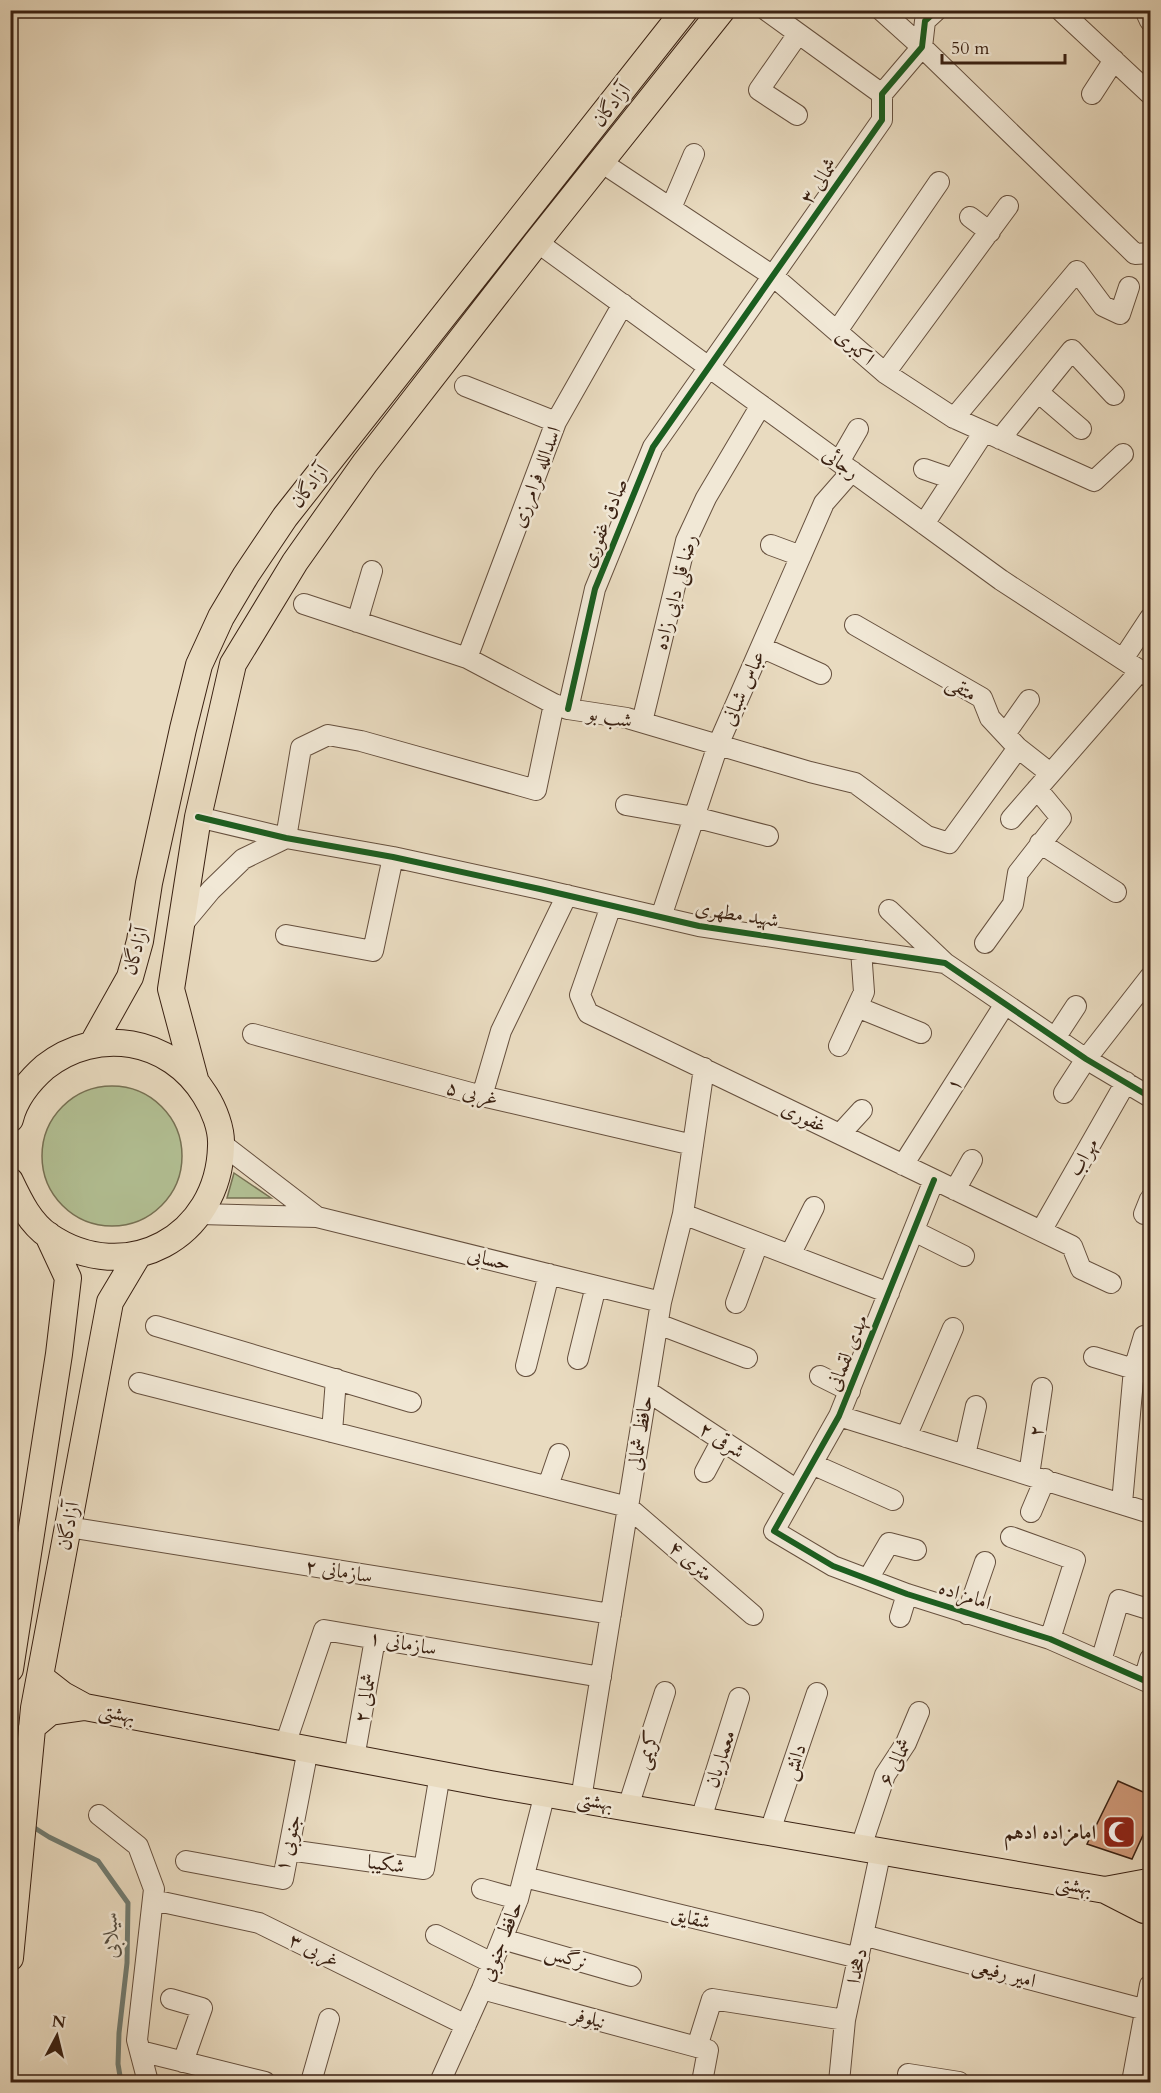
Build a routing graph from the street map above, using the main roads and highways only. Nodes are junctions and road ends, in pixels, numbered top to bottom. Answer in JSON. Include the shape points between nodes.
{"nodes":[{"id":1,"x":686,"y":10,"type":"edge"},
{"id":2,"x":722,"y":10,"type":"edge"},
{"id":3,"x":515,"y":226,"type":"junction"},
{"id":4,"x":537,"y":242,"type":"junction"},
{"id":5,"x":93,"y":1043,"type":"junction"},
{"id":6,"x":195,"y":1078,"type":"junction"},
{"id":7,"x":10,"y":1119,"type":"edge"},
{"id":8,"x":10,"y":1181,"type":"edge"},
{"id":9,"x":48,"y":1235,"type":"junction"},
{"id":10,"x":138,"y":1255,"type":"junction"},
{"id":11,"x":10,"y":1669,"type":"edge"},
{"id":12,"x":40,"y":1677,"type":"junction"},
{"id":13,"x":85,"y":1707,"type":"junction"},
{"id":14,"x":32,"y":1727,"type":"junction"},
{"id":15,"x":1149,"y":1880,"type":"edge"},
{"id":16,"x":1106,"y":1890,"type":"junction"},
{"id":17,"x":1147,"y":1915,"type":"edge"},
{"id":18,"x":10,"y":1958,"type":"edge"}],
"edges":[{"from":1,"to":3,"type":"main road","name":"آزادگان"},
{"from":2,"to":4,"type":"main road"},
{"from":3,"to":4,"type":"main road"},
{"from":3,"to":5,"type":"main road","name":"آزادگان","via":[[285,517],[221,617],[199,665],[130,977]]},
{"from":4,"to":6,"type":"main road","via":[[365,463],[295,562],[233,664],[198,817],[171,989]]},
{"from":5,"to":6,"type":"main road","via":[[130,1043],[166,1055]]},
{"from":5,"to":7,"type":"main road","via":[[59,1056],[32,1078]]},
{"from":6,"to":10,"type":"main road","via":[[214,1109],[222,1144],[217,1181],[200,1214],[183,1232]]},
{"from":8,"to":9,"type":"main road","via":[[23,1209]]},
{"from":9,"to":10,"type":"main road","via":[[86,1253],[106,1257]]},
{"from":9,"to":11,"type":"main road","via":[[68,1278]]},
{"from":10,"to":12,"type":"main road","name":"آزادگان","via":[[110,1302]]},
{"from":12,"to":13,"type":"main road"},
{"from":12,"to":14,"type":"main road","name":"آزادگان"},
{"from":13,"to":14,"type":"main road","via":[[50,1712]]},
{"from":13,"to":16,"type":"main road","name":"بهشتی","via":[[545,1793]]},
{"from":14,"to":18,"type":"main road","name":"آزادگان"},
{"from":15,"to":16,"type":"main road"},
{"from":15,"to":17,"type":"main road","via":[[1143,1900]]},
{"from":16,"to":17,"type":"main road"}]}
